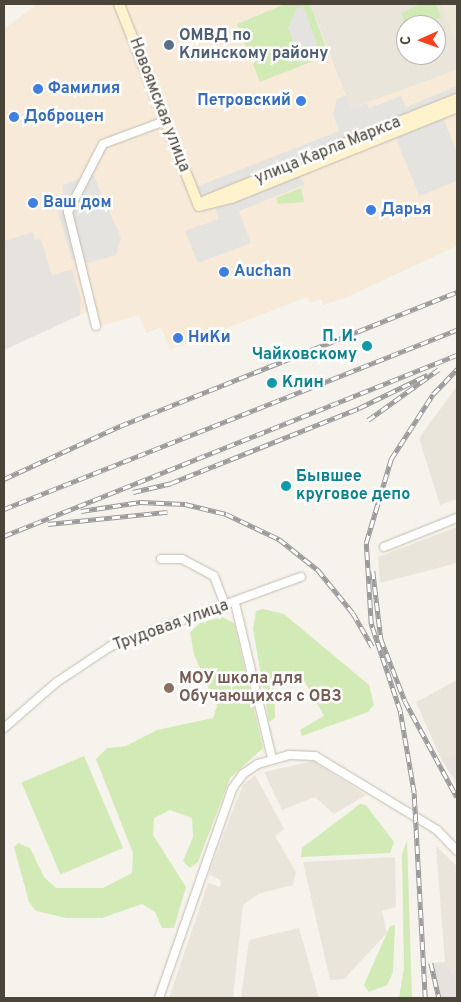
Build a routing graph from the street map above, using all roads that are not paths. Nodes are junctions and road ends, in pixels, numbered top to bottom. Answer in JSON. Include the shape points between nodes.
{"nodes":[{"id":1,"x":120,"y":4,"type":"edge"},
{"id":2,"x":457,"y":99,"type":"edge"},
{"id":3,"x":457,"y":107,"type":"edge"},
{"id":4,"x":165,"y":121,"type":"junction"},
{"id":5,"x":200,"y":206,"type":"junction"},
{"id":6,"x":96,"y":326,"type":"dead end"},
{"id":7,"x":457,"y":518,"type":"edge"},
{"id":8,"x":384,"y":547,"type":"dead end"},
{"id":9,"x":161,"y":559,"type":"dead end"},
{"id":10,"x":301,"y":577,"type":"dead end"},
{"id":11,"x":235,"y":603,"type":"junction"},
{"id":12,"x":226,"y":607,"type":"junction"},
{"id":13,"x":4,"y":728,"type":"edge"},
{"id":14,"x":272,"y":758,"type":"junction"},
{"id":15,"x":457,"y":851,"type":"edge"},
{"id":16,"x":159,"y":998,"type":"edge"}],
"edges":[{"from":1,"to":4,"type":"street","name":"Новоямская улица"},
{"from":2,"to":5,"type":"street","name":"улица Карла Маркса","via":[[206,200]]},
{"from":3,"to":5,"type":"street","name":"улица Карла Маркса"},
{"from":4,"to":5,"type":"street","name":"Новоямская улица"},
{"from":4,"to":6,"type":"street","via":[[103,144],[68,212]]},
{"from":7,"to":8,"type":"street"},
{"from":9,"to":12,"type":"street","via":[[182,559],[214,576]]},
{"from":10,"to":11,"type":"street","name":"Трудовая улица"},
{"from":11,"to":12,"type":"street","name":"Трудовая улица"},
{"from":11,"to":14,"type":"street"},
{"from":12,"to":13,"type":"street","name":"Трудовая улица","via":[[111,646],[57,682]]},
{"from":14,"to":15,"type":"street","via":[[315,756],[344,771],[410,817],[437,830]]},
{"from":14,"to":16,"type":"street","via":[[243,774],[232,789]]}]}
